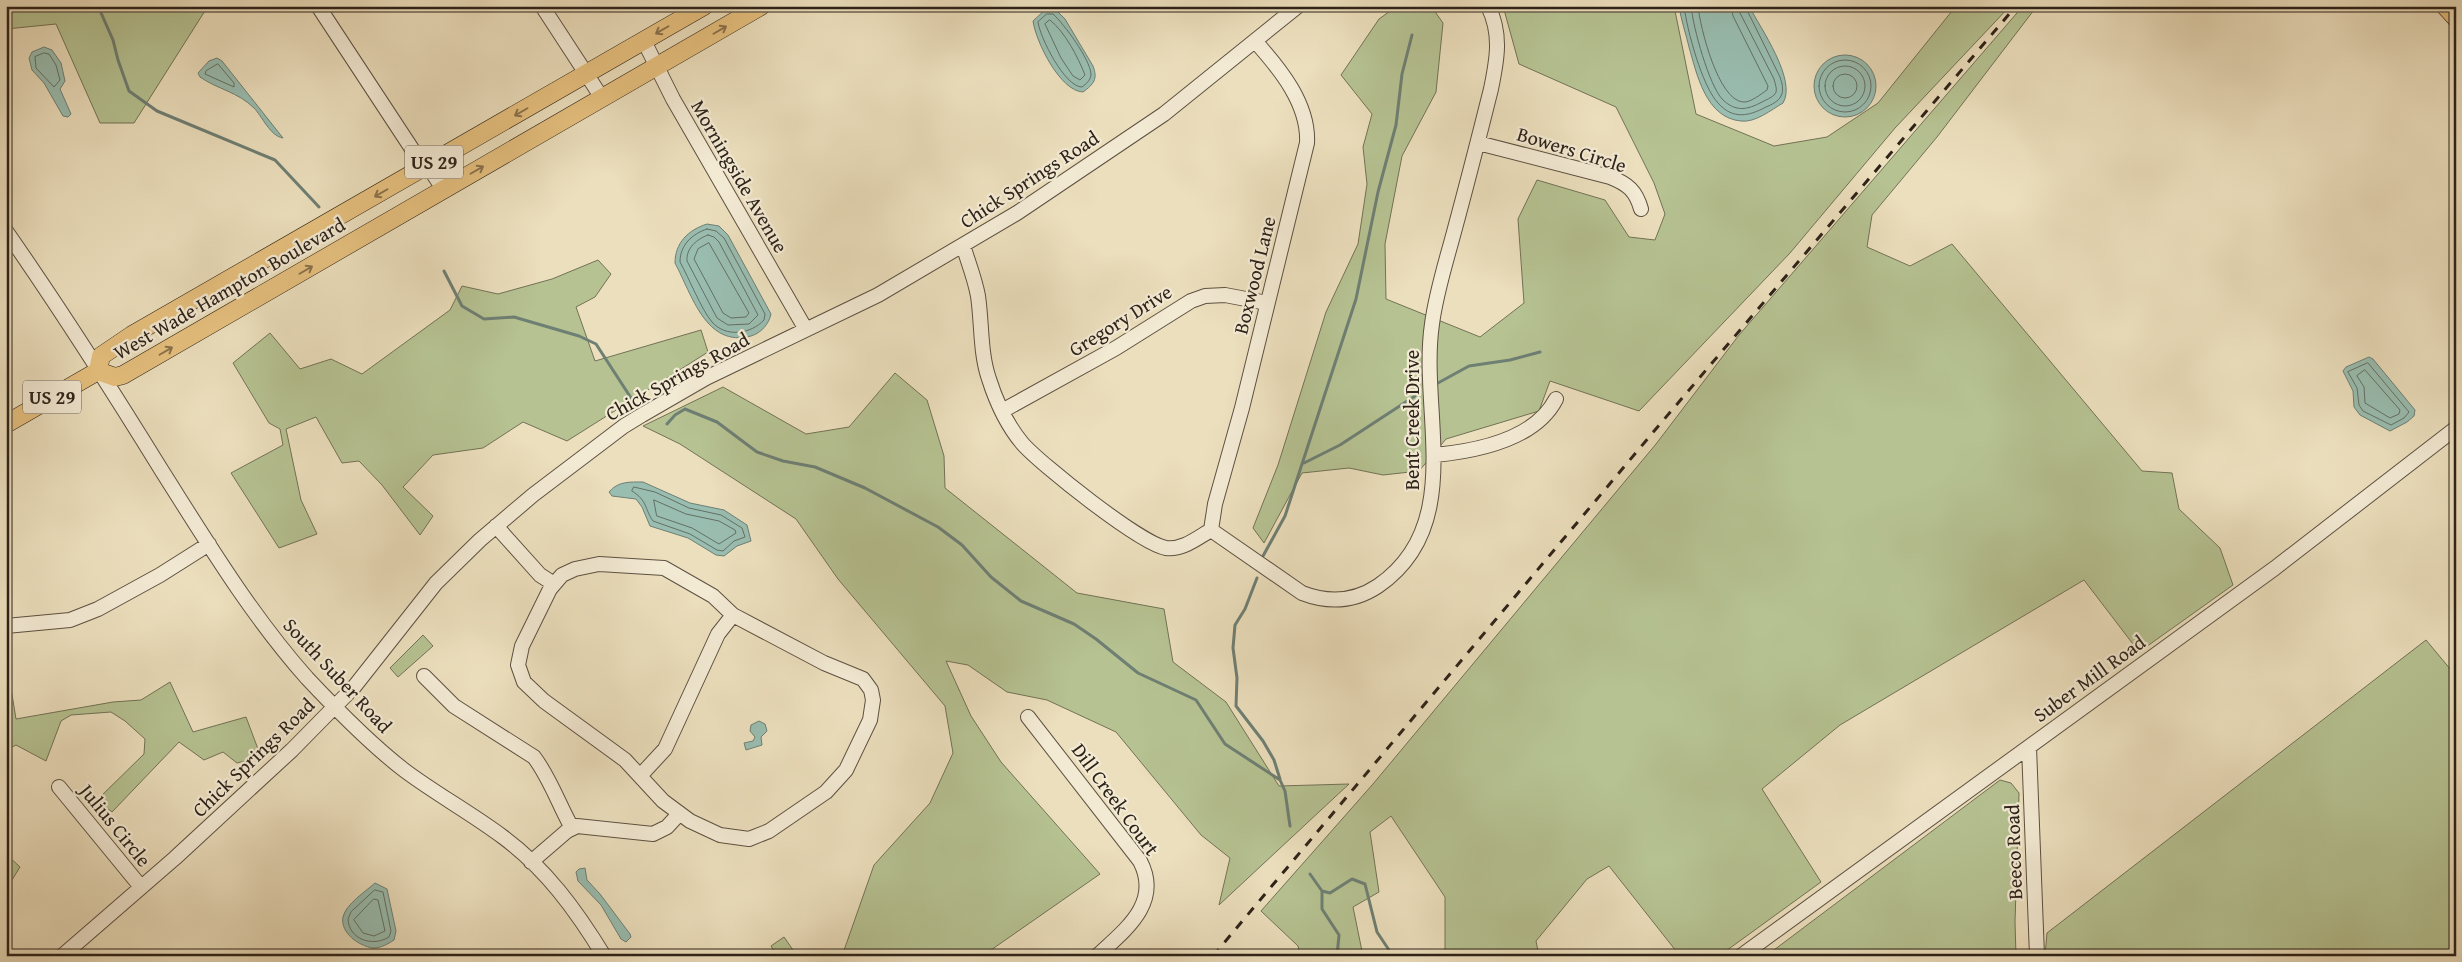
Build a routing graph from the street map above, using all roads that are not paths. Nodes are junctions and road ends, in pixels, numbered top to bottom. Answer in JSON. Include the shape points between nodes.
{"nodes":[{"id":1,"x":318,"y":6,"type":"edge"},
{"id":2,"x":542,"y":6,"type":"edge"},
{"id":3,"x":704,"y":6,"type":"edge"},
{"id":4,"x":762,"y":6,"type":"edge"},
{"id":5,"x":1298,"y":6,"type":"edge"},
{"id":6,"x":1488,"y":6,"type":"edge"},
{"id":7,"x":2445,"y":6,"type":"edge"},
{"id":8,"x":2456,"y":18,"type":"edge"},
{"id":9,"x":644,"y":41,"type":"junction"},
{"id":10,"x":1255,"y":41,"type":"junction"},
{"id":11,"x":656,"y":67,"type":"junction"},
{"id":12,"x":586,"y":74,"type":"junction"},
{"id":13,"x":602,"y":98,"type":"junction"},
{"id":14,"x":1478,"y":143,"type":"junction"},
{"id":15,"x":428,"y":166,"type":"junction"},
{"id":16,"x":444,"y":190,"type":"junction"},
{"id":17,"x":1641,"y":209,"type":"dead end"},
{"id":18,"x":6,"y":231,"type":"edge"},
{"id":19,"x":963,"y":245,"type":"junction"},
{"id":20,"x":1267,"y":303,"type":"junction"},
{"id":21,"x":805,"y":328,"type":"junction"},
{"id":22,"x":98,"y":371,"type":"junction"},
{"id":23,"x":1556,"y":399,"type":"dead end"},
{"id":24,"x":1002,"y":411,"type":"junction"},
{"id":25,"x":6,"y":424,"type":"edge"},
{"id":26,"x":2456,"y":428,"type":"edge"},
{"id":27,"x":1435,"y":455,"type":"junction"},
{"id":28,"x":496,"y":526,"type":"junction"},
{"id":29,"x":1211,"y":530,"type":"junction"},
{"id":30,"x":209,"y":544,"type":"junction"},
{"id":31,"x":554,"y":584,"type":"junction"},
{"id":32,"x":733,"y":614,"type":"junction"},
{"id":33,"x":6,"y":626,"type":"edge"},
{"id":34,"x":424,"y":676,"type":"dead end"},
{"id":35,"x":335,"y":706,"type":"junction"},
{"id":36,"x":1028,"y":717,"type":"dead end"},
{"id":37,"x":2029,"y":747,"type":"junction"},
{"id":38,"x":640,"y":776,"type":"junction"},
{"id":39,"x":59,"y":787,"type":"dead end"},
{"id":40,"x":679,"y":814,"type":"junction"},
{"id":41,"x":572,"y":828,"type":"junction"},
{"id":42,"x":531,"y":862,"type":"junction"},
{"id":43,"x":141,"y":887,"type":"junction"},
{"id":44,"x":62,"y":956,"type":"edge"},
{"id":45,"x":604,"y":956,"type":"edge"},
{"id":46,"x":1097,"y":956,"type":"edge"},
{"id":47,"x":1741,"y":956,"type":"edge"},
{"id":48,"x":2037,"y":956,"type":"edge"}],
"edges":[{"from":1,"to":15,"type":"street","via":[[412,149]]},
{"from":2,"to":12,"type":"street"},
{"from":3,"to":9,"type":"main road","name":"West Wade Hampton Boulevard","number":"US 29","one_way":true},
{"from":11,"to":4,"type":"main road","name":"West Wade Hampton Boulevard","number":"US 29","one_way":true},
{"from":5,"to":10,"type":"street","name":"Chick Springs Road"},
{"from":6,"to":14,"type":"street","name":"Bent Creek Drive","via":[[1496,29],[1498,52]]},
{"from":7,"to":8,"type":"main road"},
{"from":9,"to":11,"type":"street","name":"Morningside Avenue"},
{"from":9,"to":12,"type":"main road","name":"West Wade Hampton Boulevard","number":"US 29"},
{"from":10,"to":19,"type":"street","name":"Chick Springs Road","via":[[1156,119],[1025,208]]},
{"from":10,"to":20,"type":"street","name":"Boxwood Lane","via":[[1295,95],[1305,117],[1307,132],[1304,157]]},
{"from":11,"to":13,"type":"main road","name":"West Wade Hampton Boulevard","number":"US 29"},
{"from":11,"to":21,"type":"street","name":"Morningside Avenue"},
{"from":12,"to":13,"type":"street"},
{"from":12,"to":15,"type":"main road","name":"West Wade Hampton Boulevard","number":"US 29","one_way":true},
{"from":16,"to":13,"type":"main road","name":"West Wade Hampton Boulevard","number":"US 29","one_way":true},
{"from":14,"to":17,"type":"street","name":"Bowers Circle","via":[[1625,183],[1633,189]]},
{"from":14,"to":27,"type":"street","name":"Bent Creek Drive","via":[[1442,275],[1432,325],[1429,371]]},
{"from":15,"to":16,"type":"street"},
{"from":15,"to":22,"type":"main road","name":"West Wade Hampton Boulevard","number":"US 29","one_way":true,"via":[[132,335],[101,356]]},
{"from":22,"to":16,"type":"main road","name":"West Wade Hampton Boulevard","number":"US 29","one_way":true,"via":[[115,377],[123,375]]},
{"from":18,"to":22,"type":"street","name":"South Suber Road"},
{"from":19,"to":21,"type":"street","name":"Chick Springs Road","via":[[878,295]]},
{"from":19,"to":24,"type":"street","via":[[978,296],[987,374]]},
{"from":20,"to":24,"type":"street","name":"Gregory Drive","via":[[1225,295],[1190,301],[1116,348]]},
{"from":20,"to":29,"type":"street","name":"Boxwood Lane"},
{"from":21,"to":28,"type":"street","name":"Chick Springs Road","via":[[706,378],[624,426]]},
{"from":22,"to":25,"type":"main road","number":"US 29"},
{"from":22,"to":30,"type":"street","name":"South Suber Road"},
{"from":23,"to":27,"type":"street","via":[[1544,417],[1508,438],[1468,451]]},
{"from":24,"to":29,"type":"street","via":[[1029,450],[1147,541],[1172,548],[1188,544]]},
{"from":26,"to":37,"type":"street","name":"Suber Mill Road","via":[[2310,542]]},
{"from":27,"to":29,"type":"street","name":"Bent Creek Drive","via":[[1431,503],[1418,540],[1388,578],[1358,596],[1329,600],[1302,593]]},
{"from":28,"to":31,"type":"street","via":[[540,575]]},
{"from":28,"to":35,"type":"street","name":"Chick Springs Road","via":[[436,583],[354,687]]},
{"from":30,"to":33,"type":"street","via":[[160,575],[70,620]]},
{"from":30,"to":35,"type":"street","name":"South Suber Road","via":[[270,634]]},
{"from":31,"to":32,"type":"street","via":[[562,575],[575,569],[599,564],[664,568],[714,596]]},
{"from":31,"to":38,"type":"street","via":[[522,646],[518,664],[524,682],[625,760]]},
{"from":32,"to":38,"type":"street","via":[[718,634],[665,749]]},
{"from":32,"to":40,"type":"street","via":[[824,663],[863,679],[873,700],[870,720],[846,770],[826,792],[769,831],[749,839],[720,835]]},
{"from":34,"to":41,"type":"street","via":[[454,706],[534,757],[544,770]]},
{"from":35,"to":42,"type":"street","name":"South Suber Road","via":[[402,769],[502,836]]},
{"from":35,"to":43,"type":"street","name":"Chick Springs Road","via":[[248,792]]},
{"from":36,"to":46,"type":"street","name":"Dill Creek Court","via":[[1140,861],[1145,873],[1146,892],[1138,915]]},
{"from":37,"to":47,"type":"street","name":"Suber Mill Road"},
{"from":37,"to":48,"type":"street","name":"Beeco Road"},
{"from":38,"to":40,"type":"street"},
{"from":39,"to":43,"type":"street","name":"Julius Circle"},
{"from":40,"to":41,"type":"street","via":[[667,827],[653,834],[591,826]]},
{"from":41,"to":42,"type":"street"},
{"from":42,"to":45,"type":"street","name":"South Suber Road","via":[[561,892]]},
{"from":43,"to":44,"type":"street","name":"Chick Springs Road"}]}
